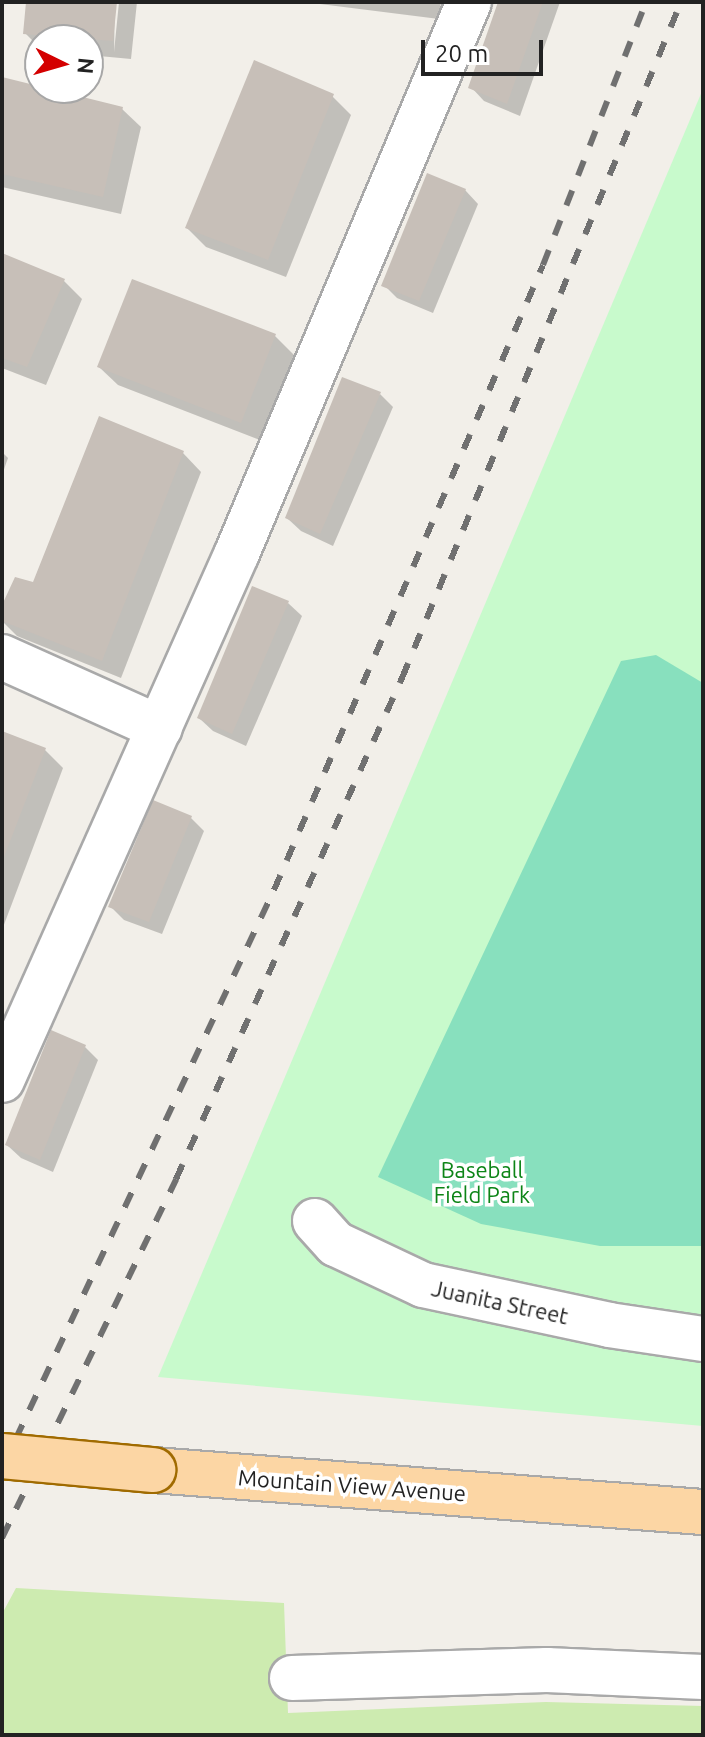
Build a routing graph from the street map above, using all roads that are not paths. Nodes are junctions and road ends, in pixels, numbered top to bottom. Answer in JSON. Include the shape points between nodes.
{"nodes":[{"id":1,"x":469,"y":2,"type":"edge"},
{"id":2,"x":2,"y":657,"type":"edge"},
{"id":3,"x":160,"y":728,"type":"junction"},
{"id":4,"x":2,"y":1080,"type":"edge"},
{"id":5,"x":315,"y":1221,"type":"dead end"},
{"id":6,"x":703,"y":1339,"type":"edge"},
{"id":7,"x":2,"y":1456,"type":"edge"},
{"id":8,"x":703,"y":1512,"type":"edge"},
{"id":9,"x":703,"y":1677,"type":"edge"},
{"id":10,"x":292,"y":1678,"type":"dead end"}],
"edges":[{"from":1,"to":3,"type":"street"},
{"from":2,"to":3,"type":"street"},
{"from":3,"to":4,"type":"street"},
{"from":5,"to":6,"type":"street","name":"Juanita Street","via":[[336,1244],[423,1285],[609,1325]]},
{"from":7,"to":8,"type":"main road","name":"Mountain View Avenue","bridge":true},
{"from":9,"to":10,"type":"street","via":[[547,1670]]}]}
